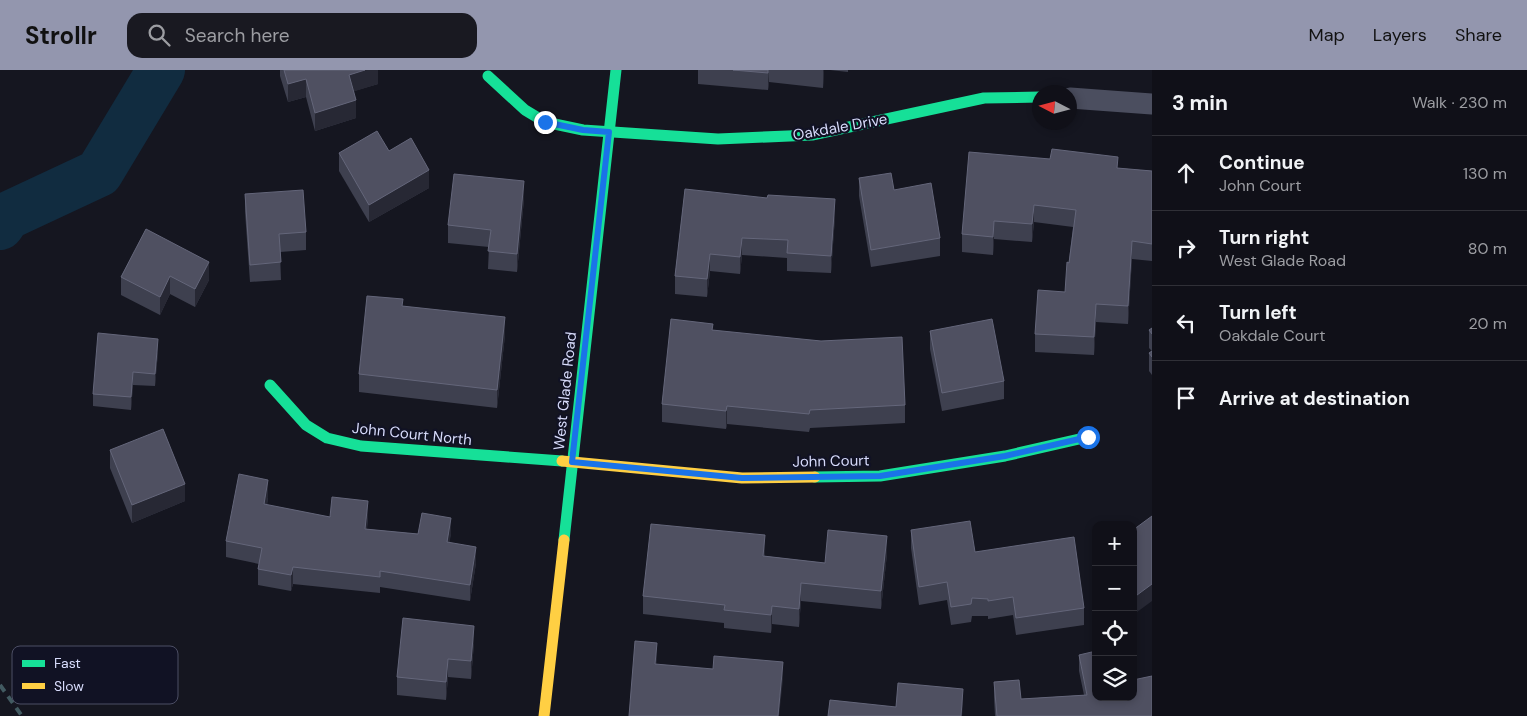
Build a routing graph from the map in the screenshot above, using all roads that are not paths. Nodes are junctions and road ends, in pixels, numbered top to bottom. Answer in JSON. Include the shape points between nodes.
{"nodes":[{"id":1,"x":616,"y":70,"type":"edge"},
{"id":2,"x":488,"y":76,"type":"dead end"},
{"id":3,"x":1032,"y":97,"type":"edge"},
{"id":4,"x":1077,"y":99,"type":"edge"},
{"id":5,"x":1152,"y":104,"type":"edge"},
{"id":6,"x":609,"y":132,"type":"junction"},
{"id":7,"x":270,"y":385,"type":"dead end"},
{"id":8,"x":1088,"y":437,"type":"dead end"},
{"id":9,"x":572,"y":462,"type":"junction"},
{"id":10,"x":544,"y":716,"type":"edge"}],
"edges":[{"from":1,"to":6,"type":"street","name":"West Glade Road"},
{"from":2,"to":6,"type":"street","name":"Oakdale Drive","via":[[525,110],[545,122]]},
{"from":3,"to":6,"type":"street","name":"Oakdale Drive","via":[[984,98],[812,135],[718,139]]},
{"from":4,"to":5,"type":"street"},
{"from":6,"to":9,"type":"street","name":"West Glade Road"},
{"from":7,"to":9,"type":"street","name":"John Court North","via":[[306,426],[327,438],[361,446]]},
{"from":8,"to":9,"type":"street","name":"John Court","via":[[1005,456],[880,476],[742,478]]},
{"from":9,"to":10,"type":"street","name":"West Glade Road"}]}
